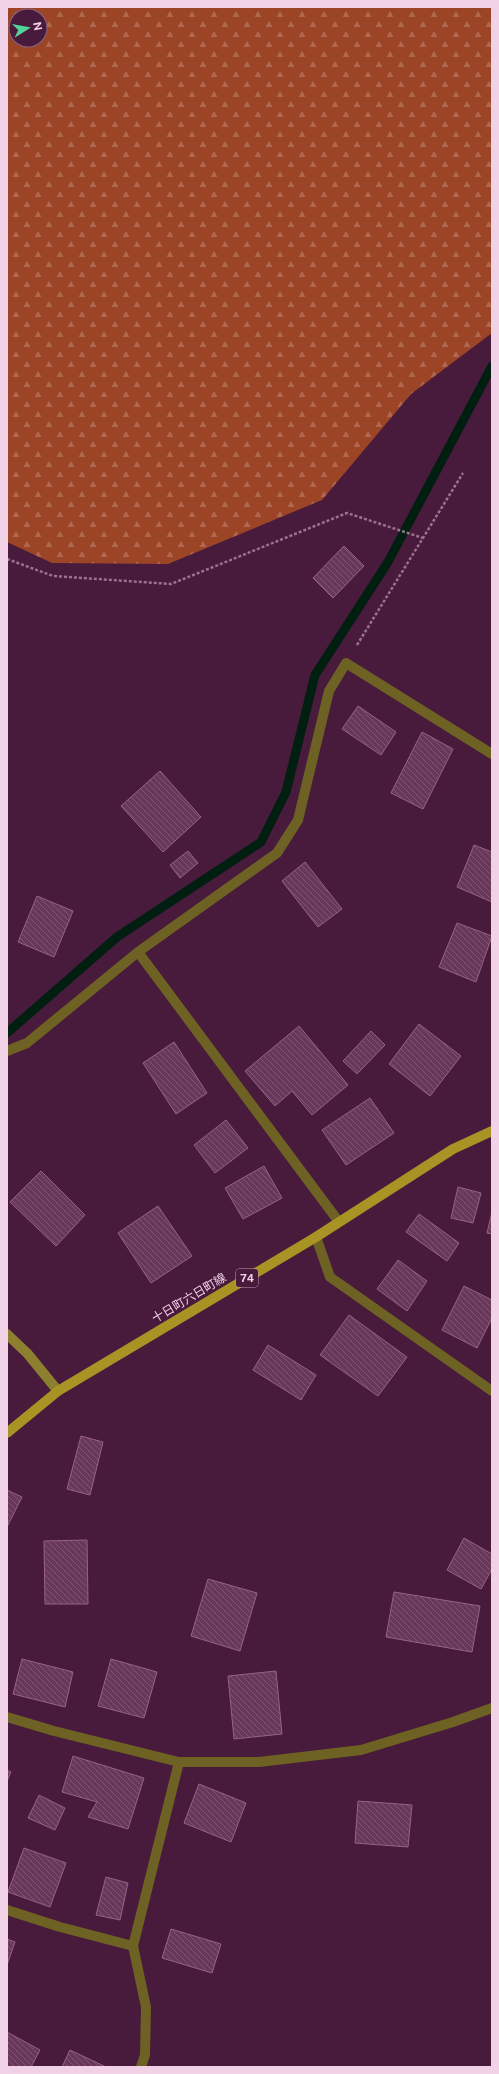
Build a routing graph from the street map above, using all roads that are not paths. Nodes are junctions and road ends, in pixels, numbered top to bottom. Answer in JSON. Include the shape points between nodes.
{"nodes":[{"id":1,"x":492,"y":754,"type":"edge"},
{"id":2,"x":138,"y":952,"type":"junction"},
{"id":3,"x":7,"y":1051,"type":"edge"},
{"id":4,"x":492,"y":1131,"type":"edge"},
{"id":5,"x":339,"y":1222,"type":"junction"},
{"id":6,"x":316,"y":1237,"type":"junction"},
{"id":7,"x":7,"y":1334,"type":"edge"},
{"id":8,"x":58,"y":1391,"type":"junction"},
{"id":9,"x":492,"y":1391,"type":"edge"},
{"id":10,"x":7,"y":1433,"type":"edge"},
{"id":11,"x":492,"y":1708,"type":"edge"},
{"id":12,"x":7,"y":1717,"type":"edge"},
{"id":13,"x":179,"y":1762,"type":"junction"},
{"id":14,"x":7,"y":1910,"type":"edge"},
{"id":15,"x":133,"y":1946,"type":"junction"},
{"id":16,"x":141,"y":2067,"type":"edge"}],
"edges":[{"from":1,"to":2,"type":"street","via":[[346,663],[329,691],[298,820],[277,853]]},
{"from":2,"to":3,"type":"street","via":[[27,1043]]},
{"from":2,"to":5,"type":"street"},
{"from":4,"to":5,"type":"main road","name":"十日町六日町線","number":"74","via":[[453,1149]]},
{"from":5,"to":6,"type":"main road","name":"十日町六日町線","number":"74"},
{"from":6,"to":8,"type":"main road","name":"十日町六日町線","number":"74"},
{"from":6,"to":9,"type":"street","via":[[330,1277]]},
{"from":7,"to":8,"type":"main road","via":[[27,1353]]},
{"from":8,"to":10,"type":"main road","name":"十日町六日町線","number":"74"},
{"from":11,"to":13,"type":"street","via":[[361,1750],[258,1762]]},
{"from":12,"to":13,"type":"street"},
{"from":13,"to":15,"type":"street"},
{"from":14,"to":15,"type":"street","via":[[60,1928]]},
{"from":15,"to":16,"type":"street","via":[[146,2008],[145,2055]]}]}
